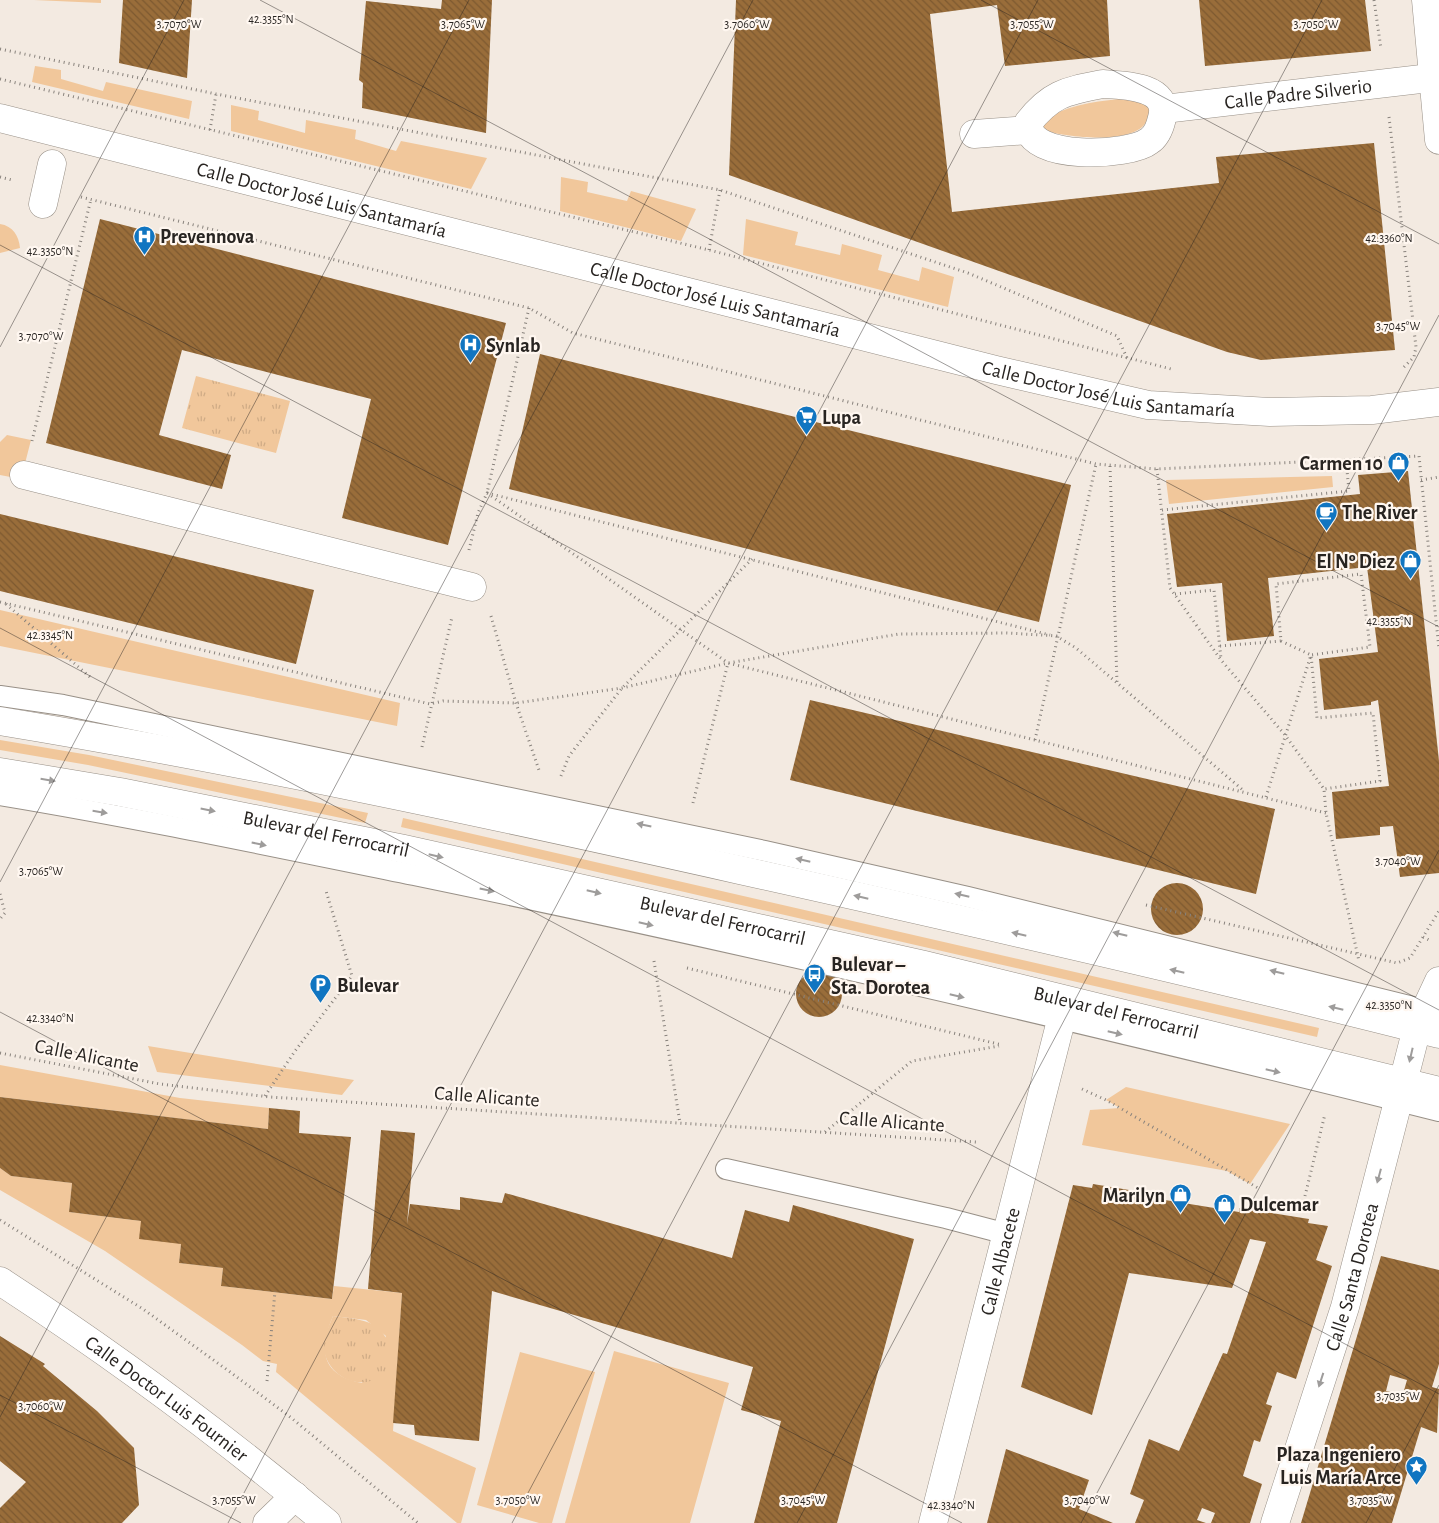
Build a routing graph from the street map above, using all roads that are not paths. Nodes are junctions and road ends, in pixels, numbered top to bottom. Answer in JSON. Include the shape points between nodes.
{"nodes":[{"id":1,"x":1426,"y":0,"type":"edge"},
{"id":2,"x":1437,"y":80,"type":"edge"},
{"id":3,"x":1164,"y":109,"type":"junction"},
{"id":4,"x":0,"y":118,"type":"edge"},
{"id":5,"x":1028,"y":130,"type":"junction"},
{"id":6,"x":974,"y":134,"type":"dead end"},
{"id":7,"x":1439,"y":140,"type":"edge"},
{"id":8,"x":1439,"y":402,"type":"edge"},
{"id":9,"x":24,"y":475,"type":"road end"},
{"id":10,"x":472,"y":586,"type":"dead end"},
{"id":11,"x":0,"y":696,"type":"edge"},
{"id":12,"x":0,"y":721,"type":"edge"},
{"id":13,"x":0,"y":772,"type":"edge"},
{"id":14,"x":0,"y":795,"type":"edge"},
{"id":15,"x":1439,"y":981,"type":"edge"},
{"id":16,"x":1064,"y":1010,"type":"junction"},
{"id":17,"x":1430,"y":1021,"type":"edge"},
{"id":18,"x":1439,"y":1091,"type":"edge"},
{"id":19,"x":1401,"y":1092,"type":"junction"},
{"id":20,"x":1439,"y":1111,"type":"edge"},
{"id":21,"x":726,"y":1169,"type":"dead end"},
{"id":22,"x":1007,"y":1234,"type":"junction"},
{"id":23,"x":0,"y":1281,"type":"edge"},
{"id":24,"x":295,"y":1496,"type":"junction"},
{"id":25,"x":267,"y":1523,"type":"edge"},
{"id":26,"x":327,"y":1523,"type":"edge"},
{"id":27,"x":933,"y":1523,"type":"edge"},
{"id":28,"x":1275,"y":1523,"type":"edge"}],
"edges":[{"from":1,"to":2,"type":"street"},
{"from":2,"to":3,"type":"street","name":"Calle Padre Silverio"},
{"from":2,"to":7,"type":"street"},
{"from":3,"to":5,"type":"street","via":[[1156,95],[1145,90],[1135,86],[1103,84],[1065,91],[1041,107],[1028,123]]},
{"from":3,"to":5,"type":"street","via":[[1159,129],[1149,142],[1104,152],[1062,151],[1045,147]]},
{"from":4,"to":8,"type":"street","name":"Calle Doctor José Luis Santamaría","via":[[996,370],[1148,405],[1270,412],[1372,410]]},
{"from":5,"to":6,"type":"street"},
{"from":9,"to":10,"type":"street"},
{"from":17,"to":11,"type":"lane","one_way":true,"via":[[977,899],[765,851],[63,705]]},
{"from":17,"to":12,"type":"street","one_way":true,"via":[[309,776]]},
{"from":13,"to":16,"type":"street","name":"Bulevar del Ferrocarril","one_way":true,"via":[[120,792],[404,849],[924,965]]},
{"from":14,"to":16,"type":"lane","name":"Bulevar del Ferrocarril","one_way":true,"via":[[121,815]]},
{"from":15,"to":17,"type":"street","name":"Calle Santa Dorotea"},
{"from":16,"to":19,"type":"street","name":"Bulevar del Ferrocarril","one_way":true},
{"from":16,"to":22,"type":"street","name":"Calle Albacete"},
{"from":17,"to":19,"type":"street","name":"Calle Santa Dorotea","one_way":true},
{"from":18,"to":19,"type":"street","name":"Bulevar del Ferrocarril"},
{"from":19,"to":20,"type":"lane","name":"Bulevar del Ferrocarril"},
{"from":19,"to":28,"type":"street","name":"Calle Santa Dorotea","one_way":true,"via":[[1345,1306]]},
{"from":21,"to":22,"type":"lane"},
{"from":22,"to":27,"type":"street","name":"Calle Albacete"},
{"from":23,"to":24,"type":"street","name":"Calle Doctor Luis Fournier","via":[[136,1374]]},
{"from":24,"to":25,"type":"street"},
{"from":24,"to":26,"type":"street","name":"Calle Doctor Luis Fournier"}]}
